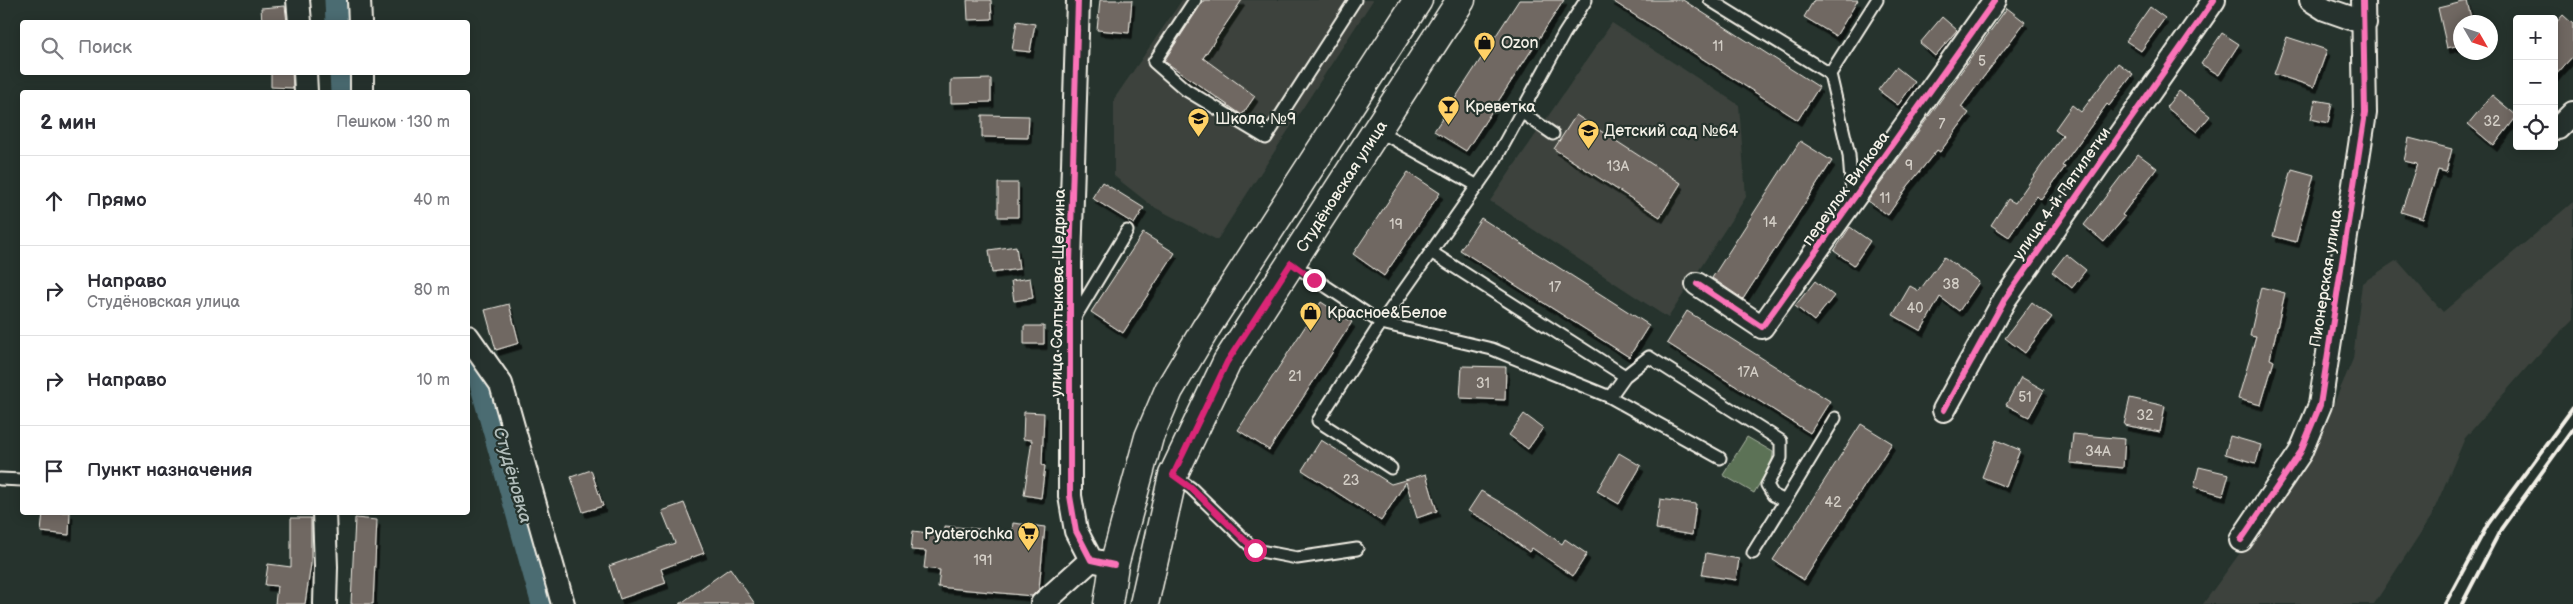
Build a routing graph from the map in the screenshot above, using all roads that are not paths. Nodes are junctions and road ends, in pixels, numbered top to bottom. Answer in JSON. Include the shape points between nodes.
{"nodes":[{"id":1,"x":298,"y":0,"type":"edge"},
{"id":2,"x":360,"y":0,"type":"edge"},
{"id":3,"x":1078,"y":0,"type":"edge"},
{"id":4,"x":1195,"y":0,"type":"edge"},
{"id":5,"x":1355,"y":0,"type":"edge"},
{"id":6,"x":1418,"y":0,"type":"edge"},
{"id":7,"x":1461,"y":0,"type":"edge"},
{"id":8,"x":1586,"y":0,"type":"edge"},
{"id":9,"x":1710,"y":0,"type":"edge"},
{"id":10,"x":1877,"y":0,"type":"edge"},
{"id":11,"x":1995,"y":0,"type":"edge"},
{"id":12,"x":2214,"y":0,"type":"edge"},
{"id":13,"x":2311,"y":0,"type":"edge"},
{"id":14,"x":2363,"y":0,"type":"edge"},
{"id":15,"x":300,"y":20,"type":"edge"},
{"id":16,"x":360,"y":20,"type":"edge"},
{"id":17,"x":2365,"y":23,"type":"junction"},
{"id":18,"x":1830,"y":74,"type":"junction"},
{"id":19,"x":305,"y":75,"type":"edge"},
{"id":20,"x":362,"y":75,"type":"edge"},
{"id":21,"x":306,"y":90,"type":"edge"},
{"id":22,"x":362,"y":90,"type":"edge"},
{"id":23,"x":1521,"y":112,"type":"junction"},
{"id":24,"x":1377,"y":130,"type":"junction"},
{"id":25,"x":1553,"y":134,"type":"dead end"},
{"id":26,"x":1478,"y":186,"type":"junction"},
{"id":27,"x":1853,"y":202,"type":"junction"},
{"id":28,"x":1127,"y":231,"type":"dead end"},
{"id":29,"x":1432,"y":252,"type":"junction"},
{"id":30,"x":1291,"y":263,"type":"junction"},
{"id":31,"x":1697,"y":284,"type":"dead end"},
{"id":32,"x":1381,"y":323,"type":"junction"},
{"id":33,"x":1070,"y":326,"type":"junction"},
{"id":34,"x":470,"y":340,"type":"edge"},
{"id":35,"x":1625,"y":376,"type":"junction"},
{"id":36,"x":1610,"y":397,"type":"junction"},
{"id":37,"x":1944,"y":410,"type":"dead end"},
{"id":38,"x":1835,"y":418,"type":"dead end"},
{"id":39,"x":1720,"y":458,"type":"dead end"},
{"id":40,"x":1391,"y":468,"type":"dead end"},
{"id":41,"x":1173,"y":475,"type":"junction"},
{"id":42,"x":0,"y":479,"type":"edge"},
{"id":43,"x":20,"y":480,"type":"edge"},
{"id":44,"x":1785,"y":500,"type":"junction"},
{"id":45,"x":324,"y":515,"type":"edge"},
{"id":46,"x":2241,"y":540,"type":"dead end"},
{"id":47,"x":1357,"y":549,"type":"dead end"},
{"id":48,"x":1753,"y":553,"type":"dead end"},
{"id":49,"x":1106,"y":580,"type":"edge"},
{"id":50,"x":1144,"y":601,"type":"edge"},
{"id":51,"x":324,"y":604,"type":"edge"},
{"id":52,"x":563,"y":604,"type":"edge"},
{"id":53,"x":1042,"y":604,"type":"edge"}],
"edges":[{"from":1,"to":15,"type":"street"},
{"from":2,"to":16,"type":"street"},
{"from":3,"to":33,"type":"street","name":"улица Салтыкова-Щедрина"},
{"from":4,"to":5,"type":"lane","via":[[1154,62],[1186,90],[1266,138]]},
{"from":6,"to":49,"type":"main road","via":[[1169,390],[1149,437]]},
{"from":7,"to":24,"type":"main road","name":"Студёновская улица"},
{"from":8,"to":23,"type":"lane"},
{"from":9,"to":18,"type":"lane"},
{"from":10,"to":18,"type":"lane"},
{"from":11,"to":27,"type":"street","name":"переулок Вилкова"},
{"from":12,"to":37,"type":"street","name":"улица 4-й Пятилетки","via":[[2004,299]]},
{"from":13,"to":17,"type":"street","via":[[2325,9]]},
{"from":14,"to":17,"type":"street","name":"Пионерская улица"},
{"from":17,"to":46,"type":"street","name":"Пионерская улица","via":[[2365,113],[2320,405],[2300,453]]},
{"from":18,"to":27,"type":"lane","via":[[1849,155]]},
{"from":19,"to":21,"type":"street"},
{"from":20,"to":22,"type":"street"},
{"from":23,"to":25,"type":"lane"},
{"from":23,"to":26,"type":"lane"},
{"from":24,"to":26,"type":"lane"},
{"from":24,"to":30,"type":"main road","name":"Студёновская улица"},
{"from":26,"to":29,"type":"lane"},
{"from":27,"to":31,"type":"street","name":"переулок Вилкова","via":[[1762,327]]},
{"from":28,"to":33,"type":"lane"},
{"from":29,"to":32,"type":"lane"},
{"from":29,"to":35,"type":"lane"},
{"from":30,"to":32,"type":"lane"},
{"from":30,"to":41,"type":"main road","name":"Студёновская улица","via":[[1227,362]]},
{"from":32,"to":36,"type":"lane","via":[[1492,349]]},
{"from":32,"to":40,"type":"lane","via":[[1318,421]]},
{"from":33,"to":49,"type":"street","name":"улица Салтыкова-Щедрина","via":[[1070,496],[1076,531]]},
{"from":34,"to":52,"type":"street","via":[[501,384]]},
{"from":35,"to":36,"type":"lane"},
{"from":35,"to":44,"type":"lane","via":[[1649,357],[1781,441],[1782,458],[1767,485],[1774,495]]},
{"from":36,"to":39,"type":"lane"},
{"from":38,"to":44,"type":"lane"},
{"from":41,"to":47,"type":"lane","via":[[1191,488],[1255,550],[1297,558]]},
{"from":41,"to":50,"type":"main road","name":"Студёновская улица"},
{"from":42,"to":43,"type":"lane"},
{"from":44,"to":48,"type":"lane"},
{"from":45,"to":51,"type":"street"},
{"from":49,"to":53,"type":"street"}]}
